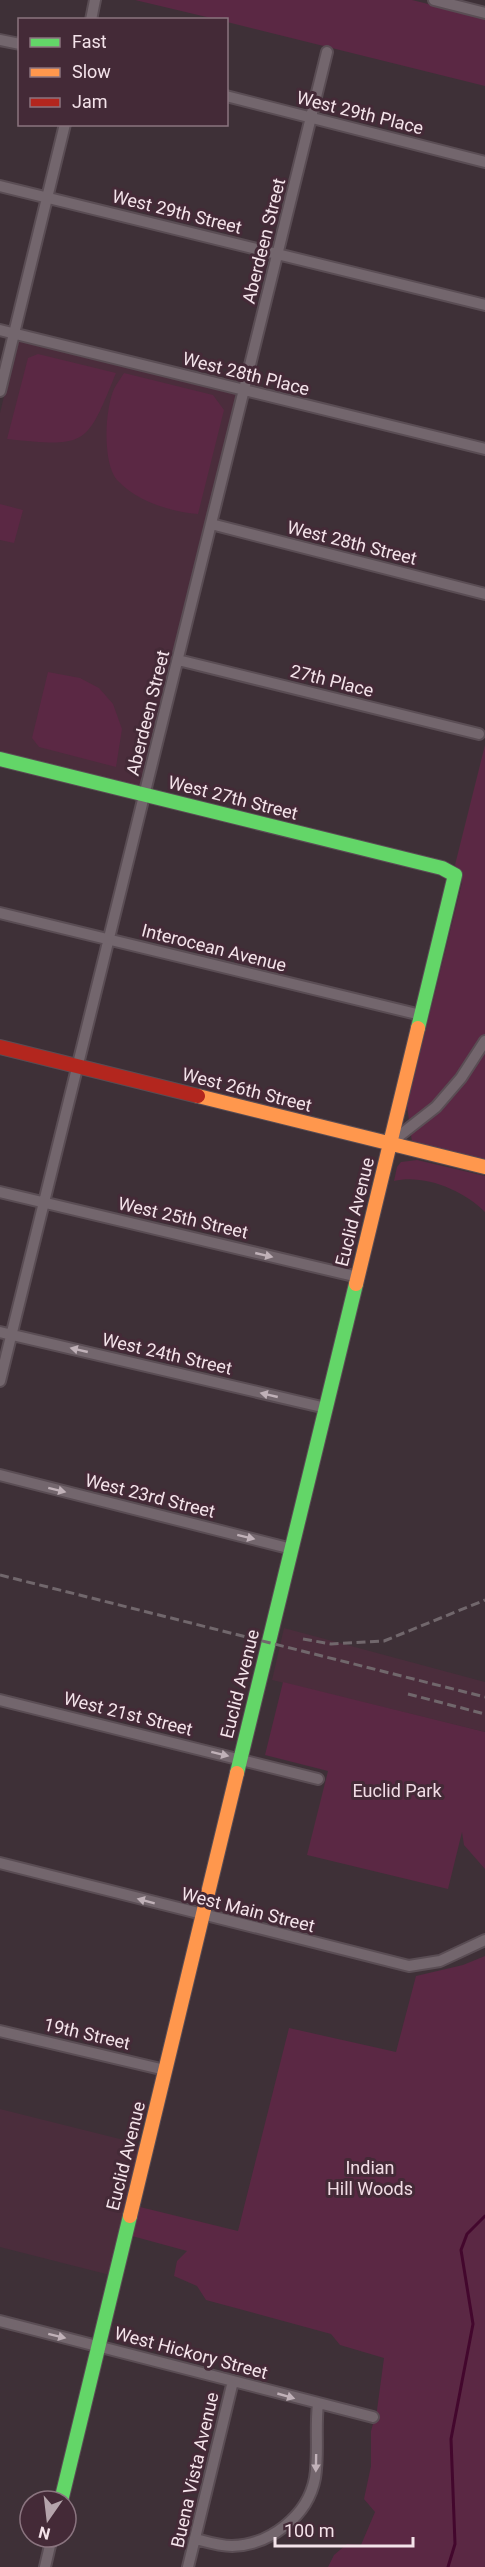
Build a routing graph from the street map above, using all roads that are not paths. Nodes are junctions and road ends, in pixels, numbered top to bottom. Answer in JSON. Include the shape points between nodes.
{"nodes":[{"id":1,"x":95,"y":0,"type":"edge"},
{"id":2,"x":434,"y":0,"type":"edge"},
{"id":3,"x":485,"y":13,"type":"edge"},
{"id":4,"x":91,"y":18,"type":"edge"},
{"id":5,"x":0,"y":40,"type":"edge"},
{"id":6,"x":18,"y":44,"type":"edge"},
{"id":7,"x":327,"y":52,"type":"dead end"},
{"id":8,"x":228,"y":97,"type":"edge"},
{"id":9,"x":311,"y":118,"type":"junction"},
{"id":10,"x":65,"y":126,"type":"edge"},
{"id":11,"x":485,"y":162,"type":"edge"},
{"id":12,"x":0,"y":186,"type":"edge"},
{"id":13,"x":47,"y":197,"type":"junction"},
{"id":14,"x":278,"y":254,"type":"junction"},
{"id":15,"x":485,"y":305,"type":"edge"},
{"id":16,"x":0,"y":330,"type":"edge"},
{"id":17,"x":14,"y":334,"type":"junction"},
{"id":18,"x":244,"y":390,"type":"junction"},
{"id":19,"x":0,"y":392,"type":"edge"},
{"id":20,"x":485,"y":449,"type":"edge"},
{"id":21,"x":211,"y":524,"type":"junction"},
{"id":22,"x":485,"y":594,"type":"edge"},
{"id":23,"x":178,"y":660,"type":"junction"},
{"id":24,"x":479,"y":734,"type":"dead end"},
{"id":25,"x":0,"y":759,"type":"edge"},
{"id":26,"x":144,"y":795,"type":"junction"},
{"id":27,"x":455,"y":875,"type":"joint"},
{"id":28,"x":0,"y":913,"type":"edge"},
{"id":29,"x":109,"y":939,"type":"junction"},
{"id":30,"x":421,"y":1015,"type":"junction"},
{"id":31,"x":485,"y":1041,"type":"edge"},
{"id":32,"x":0,"y":1047,"type":"edge"},
{"id":33,"x":78,"y":1066,"type":"junction"},
{"id":34,"x":390,"y":1144,"type":"junction"},
{"id":35,"x":485,"y":1167,"type":"edge"},
{"id":36,"x":0,"y":1192,"type":"edge"},
{"id":37,"x":44,"y":1203,"type":"junction"},
{"id":38,"x":357,"y":1277,"type":"junction"},
{"id":39,"x":0,"y":1332,"type":"edge"},
{"id":40,"x":11,"y":1335,"type":"junction"},
{"id":41,"x":0,"y":1381,"type":"edge"},
{"id":42,"x":326,"y":1408,"type":"junction"},
{"id":43,"x":0,"y":1475,"type":"edge"},
{"id":44,"x":292,"y":1549,"type":"junction"},
{"id":45,"x":0,"y":1700,"type":"edge"},
{"id":46,"x":241,"y":1759,"type":"junction"},
{"id":47,"x":318,"y":1779,"type":"dead end"},
{"id":48,"x":0,"y":1863,"type":"edge"},
{"id":49,"x":203,"y":1916,"type":"junction"},
{"id":50,"x":485,"y":1940,"type":"edge"},
{"id":51,"x":0,"y":2031,"type":"edge"},
{"id":52,"x":165,"y":2070,"type":"junction"},
{"id":53,"x":0,"y":2321,"type":"edge"},
{"id":54,"x":99,"y":2346,"type":"junction"},
{"id":55,"x":233,"y":2381,"type":"junction"},
{"id":56,"x":318,"y":2404,"type":"junction"},
{"id":57,"x":373,"y":2417,"type":"dead end"},
{"id":58,"x":64,"y":2489,"type":"edge"},
{"id":59,"x":196,"y":2539,"type":"junction"},
{"id":60,"x":49,"y":2549,"type":"edge"},
{"id":61,"x":45,"y":2567,"type":"edge"},
{"id":62,"x":188,"y":2567,"type":"edge"}],
"edges":[{"from":1,"to":4,"type":"street"},
{"from":2,"to":3,"type":"street"},
{"from":5,"to":6,"type":"street"},
{"from":7,"to":9,"type":"street","name":"Aberdeen Street"},
{"from":8,"to":9,"type":"street","name":"West 29th Place"},
{"from":9,"to":11,"type":"street","name":"West 29th Place"},
{"from":9,"to":14,"type":"street","name":"Aberdeen Street"},
{"from":10,"to":13,"type":"street"},
{"from":12,"to":13,"type":"street","name":"West 29th Street"},
{"from":13,"to":14,"type":"street","name":"West 29th Street"},
{"from":13,"to":17,"type":"street"},
{"from":14,"to":15,"type":"street","name":"West 29th Street"},
{"from":14,"to":18,"type":"street","name":"Aberdeen Street"},
{"from":16,"to":17,"type":"street","name":"West 28th Place"},
{"from":17,"to":18,"type":"street","name":"West 28th Place"},
{"from":17,"to":19,"type":"street"},
{"from":18,"to":20,"type":"street","name":"West 28th Place"},
{"from":18,"to":21,"type":"street","name":"Aberdeen Street"},
{"from":21,"to":22,"type":"street","name":"West 28th Street"},
{"from":21,"to":23,"type":"street","name":"Aberdeen Street"},
{"from":23,"to":24,"type":"street","name":"27th Place"},
{"from":23,"to":26,"type":"street","name":"Aberdeen Street"},
{"from":25,"to":26,"type":"street","name":"West 27th Street"},
{"from":26,"to":27,"type":"street","name":"West 27th Street","via":[[442,868]]},
{"from":26,"to":29,"type":"street","name":"Aberdeen Street"},
{"from":27,"to":30,"type":"street","name":"Euclid Avenue"},
{"from":28,"to":29,"type":"street","name":"Interocean Avenue"},
{"from":29,"to":30,"type":"street","name":"Interocean Avenue"},
{"from":29,"to":33,"type":"street","name":"Aberdeen Street"},
{"from":30,"to":34,"type":"street","name":"Euclid Avenue"},
{"from":31,"to":34,"type":"street","via":[[436,1107]]},
{"from":32,"to":33,"type":"street","name":"West 26th Street"},
{"from":33,"to":34,"type":"street","name":"West 26th Street"},
{"from":33,"to":37,"type":"street","name":"Aberdeen Street"},
{"from":34,"to":35,"type":"street","name":"West 26th Street"},
{"from":34,"to":38,"type":"street","name":"Euclid Avenue"},
{"from":36,"to":37,"type":"street","name":"West 25th Street"},
{"from":37,"to":38,"type":"street","name":"West 25th Street","one_way":true},
{"from":37,"to":40,"type":"street","name":"Aberdeen Street"},
{"from":38,"to":42,"type":"street","name":"Euclid Avenue"},
{"from":39,"to":40,"type":"street","name":"West 24th Street"},
{"from":40,"to":41,"type":"street","name":"Aberdeen Street"},
{"from":42,"to":40,"type":"street","name":"West 24th Street","one_way":true},
{"from":42,"to":44,"type":"street","name":"Euclid Avenue"},
{"from":43,"to":44,"type":"street","name":"West 23rd Street","one_way":true},
{"from":44,"to":46,"type":"street","name":"Euclid Avenue"},
{"from":45,"to":46,"type":"street","name":"West 21st Street","one_way":true},
{"from":46,"to":47,"type":"street","name":"West 21st Street"},
{"from":46,"to":49,"type":"street","name":"Euclid Avenue"},
{"from":49,"to":48,"type":"street","name":"West Main Street","one_way":true},
{"from":49,"to":50,"type":"street","name":"West Main Street","via":[[409,1966],[440,1961]]},
{"from":49,"to":52,"type":"street","name":"Euclid Avenue"},
{"from":51,"to":52,"type":"street","name":"19th Street"},
{"from":52,"to":54,"type":"street","name":"Euclid Avenue"},
{"from":53,"to":54,"type":"street","name":"West Hickory Street","one_way":true},
{"from":54,"to":55,"type":"street","name":"West Hickory Street"},
{"from":54,"to":58,"type":"street","name":"Euclid Avenue"},
{"from":55,"to":56,"type":"street","name":"West Hickory Street","one_way":true},
{"from":55,"to":59,"type":"street","name":"Buena Vista Avenue"},
{"from":56,"to":57,"type":"street","name":"West Hickory Street"},
{"from":56,"to":59,"type":"street","one_way":true,"via":[[315,2481],[300,2512],[283,2529],[256,2542],[232,2546]]},
{"from":59,"to":62,"type":"street","name":"Buena Vista Avenue"},
{"from":60,"to":61,"type":"street"}]}
